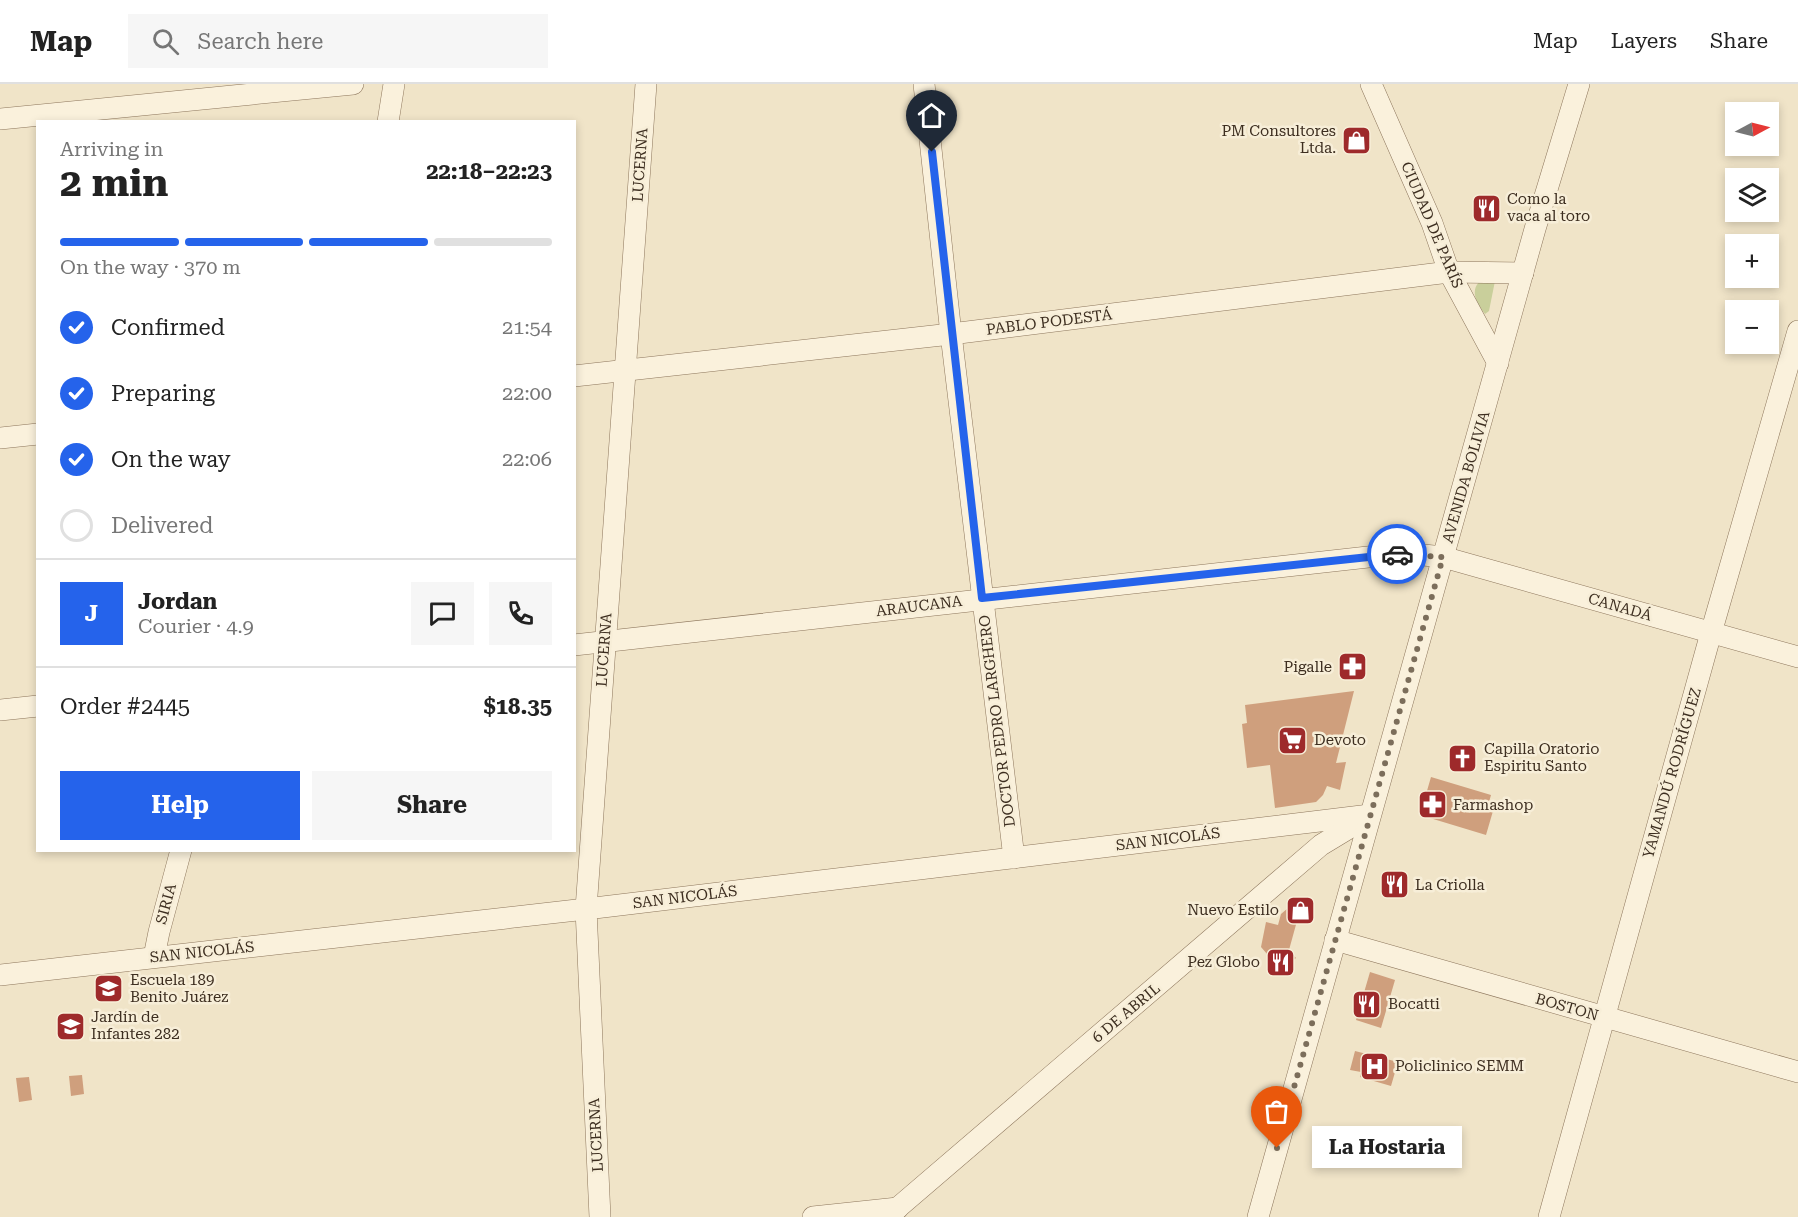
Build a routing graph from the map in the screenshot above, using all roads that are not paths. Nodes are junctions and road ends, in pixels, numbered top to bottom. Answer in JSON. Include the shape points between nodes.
{"nodes":[{"id":1,"x":353,"y":84,"type":"edge"},
{"id":2,"x":394,"y":84,"type":"edge"},
{"id":3,"x":646,"y":84,"type":"edge"},
{"id":4,"x":924,"y":84,"type":"edge"},
{"id":5,"x":1371,"y":84,"type":"edge"},
{"id":6,"x":1579,"y":84,"type":"edge"},
{"id":7,"x":0,"y":119,"type":"edge"},
{"id":8,"x":388,"y":120,"type":"edge"},
{"id":9,"x":1449,"y":272,"type":"junction"},
{"id":10,"x":1523,"y":273,"type":"junction"},
{"id":11,"x":1798,"y":331,"type":"edge"},
{"id":12,"x":951,"y":334,"type":"junction"},
{"id":13,"x":1498,"y":363,"type":"junction"},
{"id":14,"x":624,"y":371,"type":"junction"},
{"id":15,"x":576,"y":376,"type":"edge"},
{"id":16,"x":36,"y":434,"type":"edge"},
{"id":17,"x":0,"y":438,"type":"edge"},
{"id":18,"x":1443,"y":557,"type":"junction"},
{"id":19,"x":982,"y":598,"type":"junction"},
{"id":20,"x":1711,"y":633,"type":"junction"},
{"id":21,"x":605,"y":642,"type":"junction"},
{"id":22,"x":576,"y":645,"type":"edge"},
{"id":23,"x":1798,"y":657,"type":"edge"},
{"id":24,"x":36,"y":706,"type":"edge"},
{"id":25,"x":0,"y":710,"type":"edge"},
{"id":26,"x":1370,"y":815,"type":"junction"},
{"id":27,"x":180,"y":852,"type":"edge"},
{"id":28,"x":1014,"y":858,"type":"junction"},
{"id":29,"x":586,"y":909,"type":"junction"},
{"id":30,"x":1335,"y":940,"type":"junction"},
{"id":31,"x":154,"y":957,"type":"junction"},
{"id":32,"x":0,"y":975,"type":"edge"},
{"id":33,"x":1604,"y":1017,"type":"junction"},
{"id":34,"x":1798,"y":1072,"type":"edge"},
{"id":35,"x":898,"y":1215,"type":"edge"},
{"id":36,"x":600,"y":1217,"type":"edge"},
{"id":37,"x":813,"y":1217,"type":"edge"},
{"id":38,"x":1258,"y":1217,"type":"edge"},
{"id":39,"x":1549,"y":1217,"type":"edge"}],
"edges":[{"from":1,"to":7,"type":"street"},
{"from":2,"to":8,"type":"street"},
{"from":3,"to":14,"type":"street","name":"LUCERNA"},
{"from":4,"to":12,"type":"street","name":"DOCTOR PEDRO LARGHERO"},
{"from":5,"to":9,"type":"street","name":"CIUDAD DE PARÍS"},
{"from":6,"to":10,"type":"street","name":"AVENIDA BOLIVIA"},
{"from":9,"to":10,"type":"street","name":"PABLO PODESTÁ"},
{"from":9,"to":12,"type":"street","name":"PABLO PODESTÁ"},
{"from":9,"to":13,"type":"street","name":"CIUDAD DE PARÍS"},
{"from":10,"to":13,"type":"street","name":"AVENIDA BOLIVIA"},
{"from":11,"to":20,"type":"street","name":"YAMANDÚ RODRÍGUEZ"},
{"from":12,"to":14,"type":"street","name":"PABLO PODESTÁ"},
{"from":12,"to":19,"type":"street","name":"DOCTOR PEDRO LARGHERO"},
{"from":13,"to":18,"type":"street","name":"AVENIDA BOLIVIA"},
{"from":14,"to":15,"type":"street","name":"PABLO PODESTÁ"},
{"from":14,"to":21,"type":"street","name":"LUCERNA"},
{"from":16,"to":17,"type":"street"},
{"from":18,"to":19,"type":"street","name":"ARAUCANA","via":[[1404,553]]},
{"from":18,"to":20,"type":"street","name":"CANADÁ"},
{"from":18,"to":26,"type":"street","name":"AVENIDA BOLIVIA"},
{"from":19,"to":21,"type":"street","name":"ARAUCANA"},
{"from":19,"to":28,"type":"street","name":"DOCTOR PEDRO LARGHERO"},
{"from":20,"to":23,"type":"street","name":"CANADÁ"},
{"from":20,"to":33,"type":"street","name":"YAMANDÚ RODRÍGUEZ"},
{"from":21,"to":22,"type":"street","name":"ARAUCANA"},
{"from":21,"to":29,"type":"street","name":"LUCERNA"},
{"from":24,"to":25,"type":"street"},
{"from":26,"to":28,"type":"street","name":"SAN NICOLÁS"},
{"from":26,"to":30,"type":"street","name":"AVENIDA BOLIVIA"},
{"from":26,"to":35,"type":"street","name":"6 DE ABRIL","via":[[1321,846]]},
{"from":27,"to":31,"type":"street","name":"SIRIA"},
{"from":28,"to":29,"type":"street","name":"SAN NICOLÁS"},
{"from":29,"to":31,"type":"street","name":"SAN NICOLÁS"},
{"from":29,"to":36,"type":"street","name":"LUCERNA"},
{"from":30,"to":33,"type":"street","name":"BOSTON"},
{"from":30,"to":38,"type":"street","name":"AVENIDA BOLIVIA"},
{"from":31,"to":32,"type":"street","name":"SAN NICOLÁS"},
{"from":33,"to":34,"type":"street","name":"BOSTON"},
{"from":33,"to":39,"type":"street","name":"YAMANDÚ RODRÍGUEZ"},
{"from":35,"to":37,"type":"street"}]}
